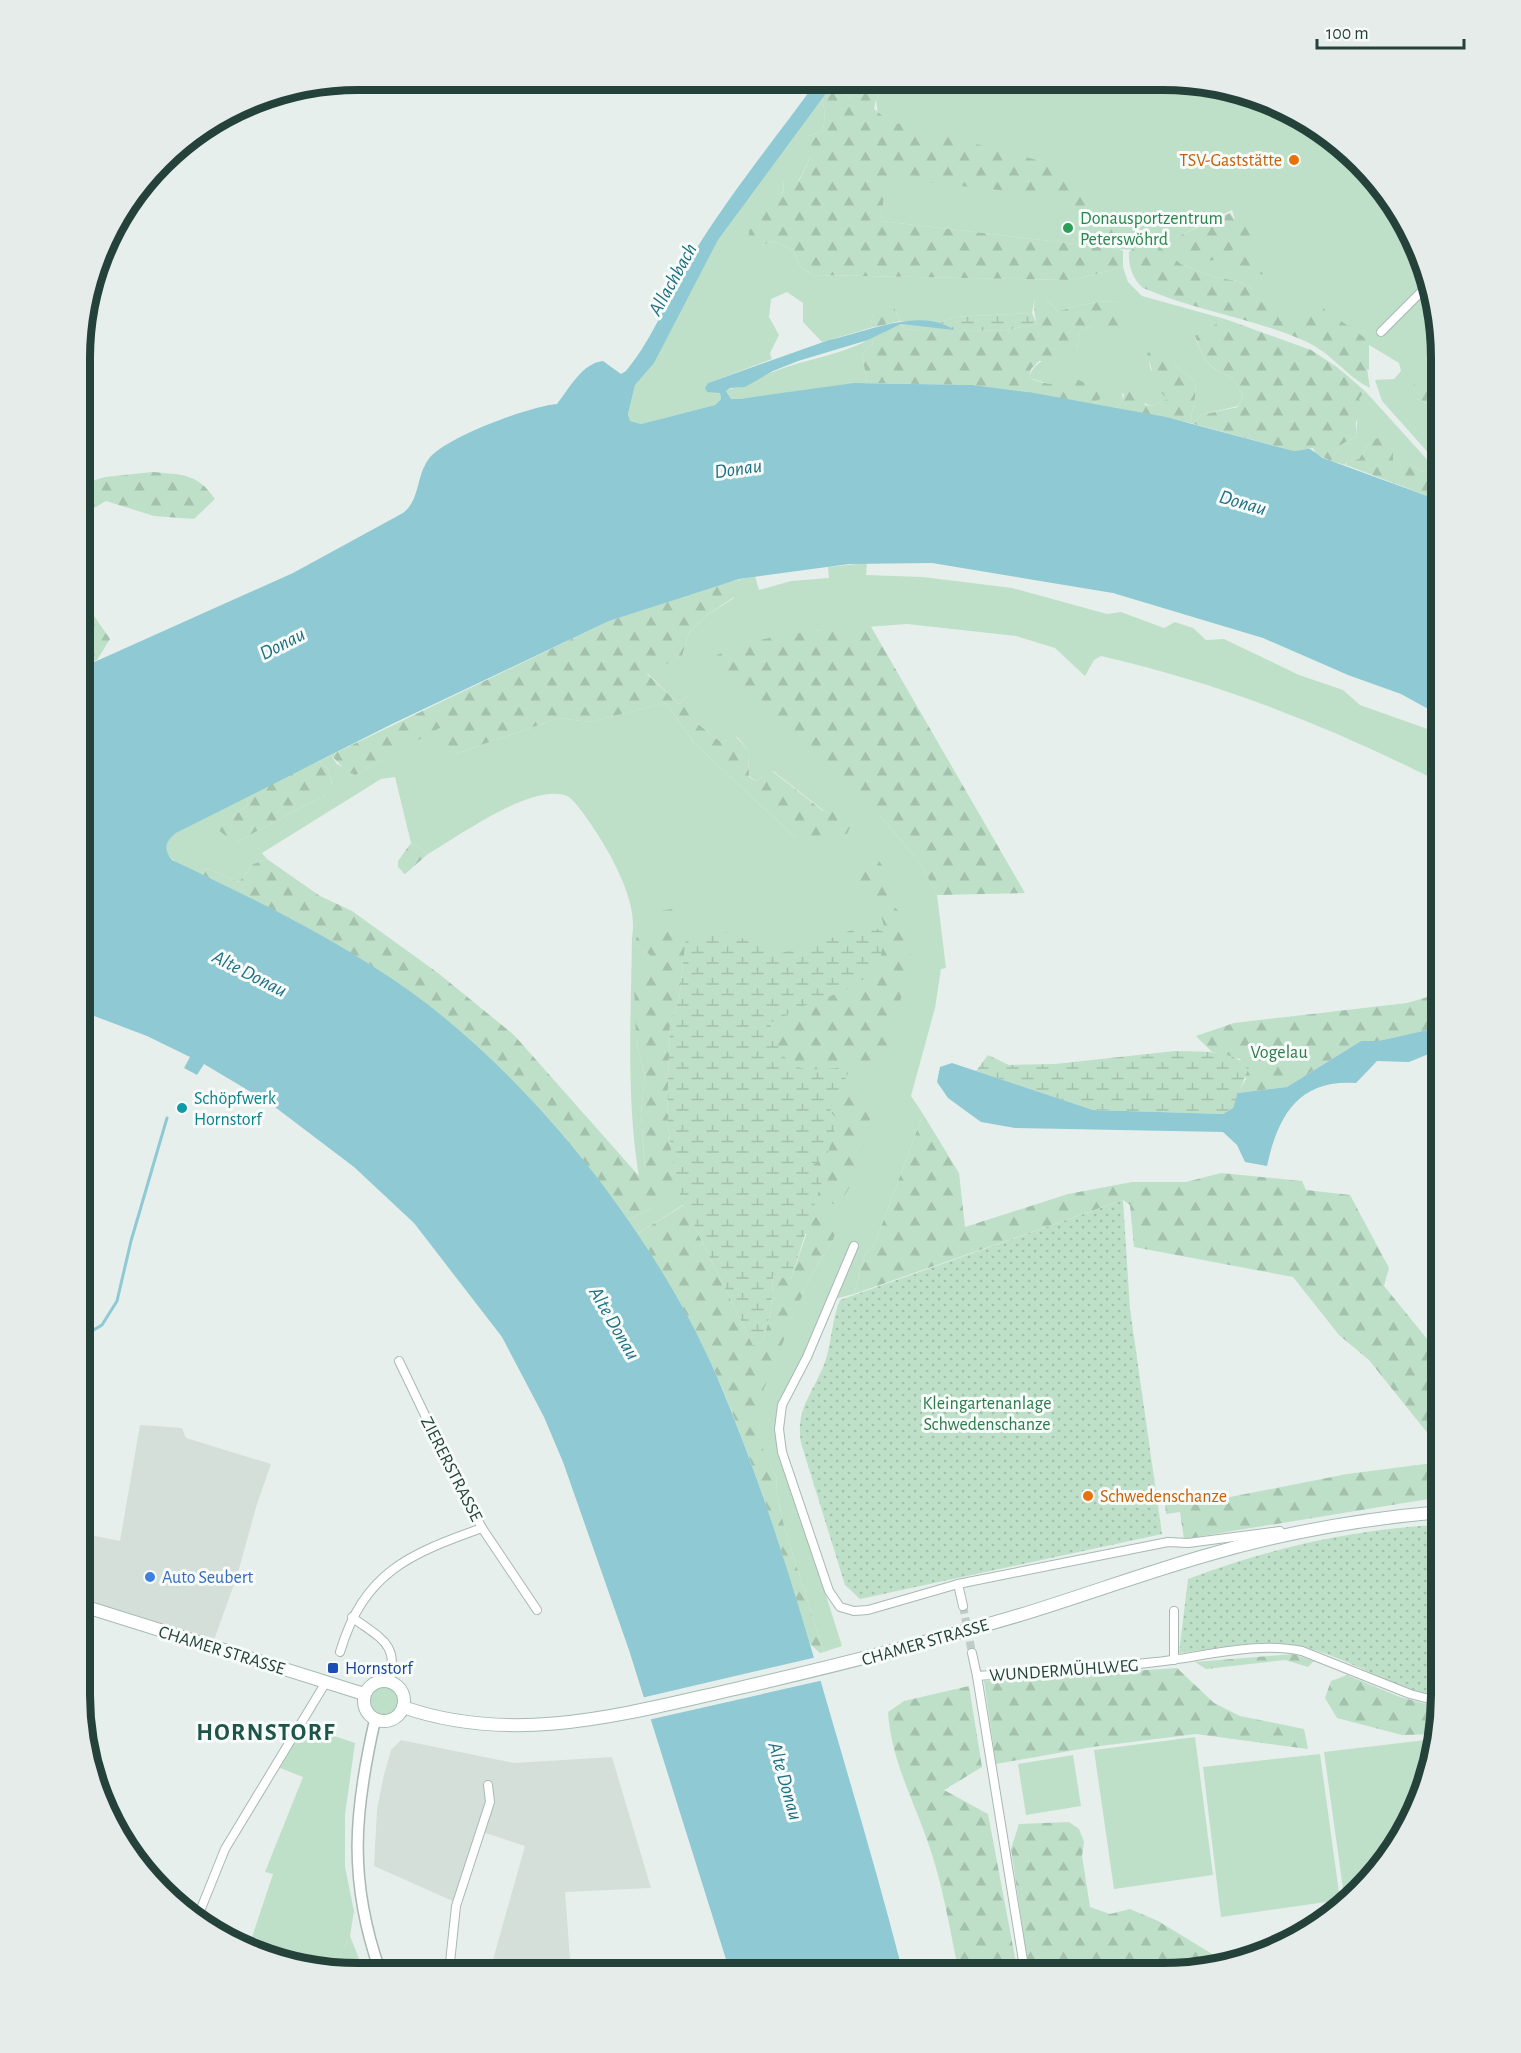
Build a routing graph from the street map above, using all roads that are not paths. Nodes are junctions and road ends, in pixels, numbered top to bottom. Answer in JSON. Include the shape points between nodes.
{"nodes":[{"id":1,"x":1422,"y":291,"type":"edge"},
{"id":2,"x":1381,"y":332,"type":"dead end"},
{"id":3,"x":854,"y":1246,"type":"dead end"},
{"id":4,"x":399,"y":1361,"type":"dead end"},
{"id":5,"x":1431,"y":1513,"type":"edge"},
{"id":6,"x":1367,"y":1520,"type":"junction"},
{"id":7,"x":482,"y":1528,"type":"junction"},
{"id":8,"x":958,"y":1584,"type":"junction"},
{"id":9,"x":963,"y":1606,"type":"tunnel mouth"},
{"id":10,"x":90,"y":1608,"type":"edge"},
{"id":11,"x":537,"y":1610,"type":"dead end"},
{"id":12,"x":1174,"y":1611,"type":"dead end"},
{"id":13,"x":352,"y":1617,"type":"junction"},
{"id":14,"x":340,"y":1652,"type":"dead end"},
{"id":15,"x":972,"y":1653,"type":"tunnel mouth"},
{"id":16,"x":1174,"y":1660,"type":"junction"},
{"id":17,"x":977,"y":1676,"type":"junction"},
{"id":18,"x":326,"y":1682,"type":"junction"},
{"id":19,"x":389,"y":1682,"type":"junction"},
{"id":20,"x":361,"y":1693,"type":"junction"},
{"id":21,"x":1431,"y":1699,"type":"edge"},
{"id":22,"x":403,"y":1707,"type":"junction"},
{"id":23,"x":375,"y":1720,"type":"junction"},
{"id":24,"x":488,"y":1785,"type":"dead end"},
{"id":25,"x":200,"y":1911,"type":"edge"},
{"id":26,"x":378,"y":1963,"type":"edge"},
{"id":27,"x":450,"y":1963,"type":"edge"},
{"id":28,"x":1023,"y":1963,"type":"edge"}],
"edges":[{"from":1,"to":2,"type":"street"},
{"from":3,"to":8,"type":"street","via":[[782,1406],[778,1429],[783,1452],[829,1591],[840,1607],[868,1610]]},
{"from":4,"to":7,"type":"street","name":"ZIERERSTRASSE"},
{"from":5,"to":6,"type":"main road","name":"CHAMER STRASSE"},
{"from":6,"to":8,"type":"street","via":[[1188,1543],[1168,1542]]},
{"from":6,"to":22,"type":"main road","name":"CHAMER STRASSE","via":[[1204,1556],[1024,1614],[864,1659],[600,1720],[505,1727],[461,1722]]},
{"from":7,"to":11,"type":"street"},
{"from":7,"to":13,"type":"street","name":"ZIERERSTRASSE","via":[[433,1545],[395,1568],[370,1590]]},
{"from":8,"to":9,"type":"street"},
{"from":10,"to":18,"type":"main road","name":"CHAMER STRASSE"},
{"from":12,"to":16,"type":"street"},
{"from":13,"to":14,"type":"street","name":"ZIERERSTRASSE"},
{"from":13,"to":19,"type":"street","via":[[391,1651]]},
{"from":15,"to":17,"type":"street"},
{"from":16,"to":17,"type":"street","name":"WUNDERMÜHLWEG"},
{"from":16,"to":21,"type":"street","name":"WUNDERMÜHLWEG","via":[[1287,1648]]},
{"from":17,"to":28,"type":"street","name":"WUNDERMÜHLWEG"},
{"from":18,"to":20,"type":"main road","name":"CHAMER STRASSE"},
{"from":18,"to":25,"type":"street","via":[[225,1850]]},
{"from":19,"to":20,"type":"main road","via":[[372,1684]]},
{"from":19,"to":22,"type":"main road","via":[[403,1694]]},
{"from":20,"to":23,"type":"main road","via":[[364,1706]]},
{"from":22,"to":23,"type":"main road","via":[[389,1721]]},
{"from":23,"to":26,"type":"street","via":[[358,1810],[357,1855],[362,1908]]},
{"from":24,"to":27,"type":"street","via":[[490,1802],[456,1906]]}]}
